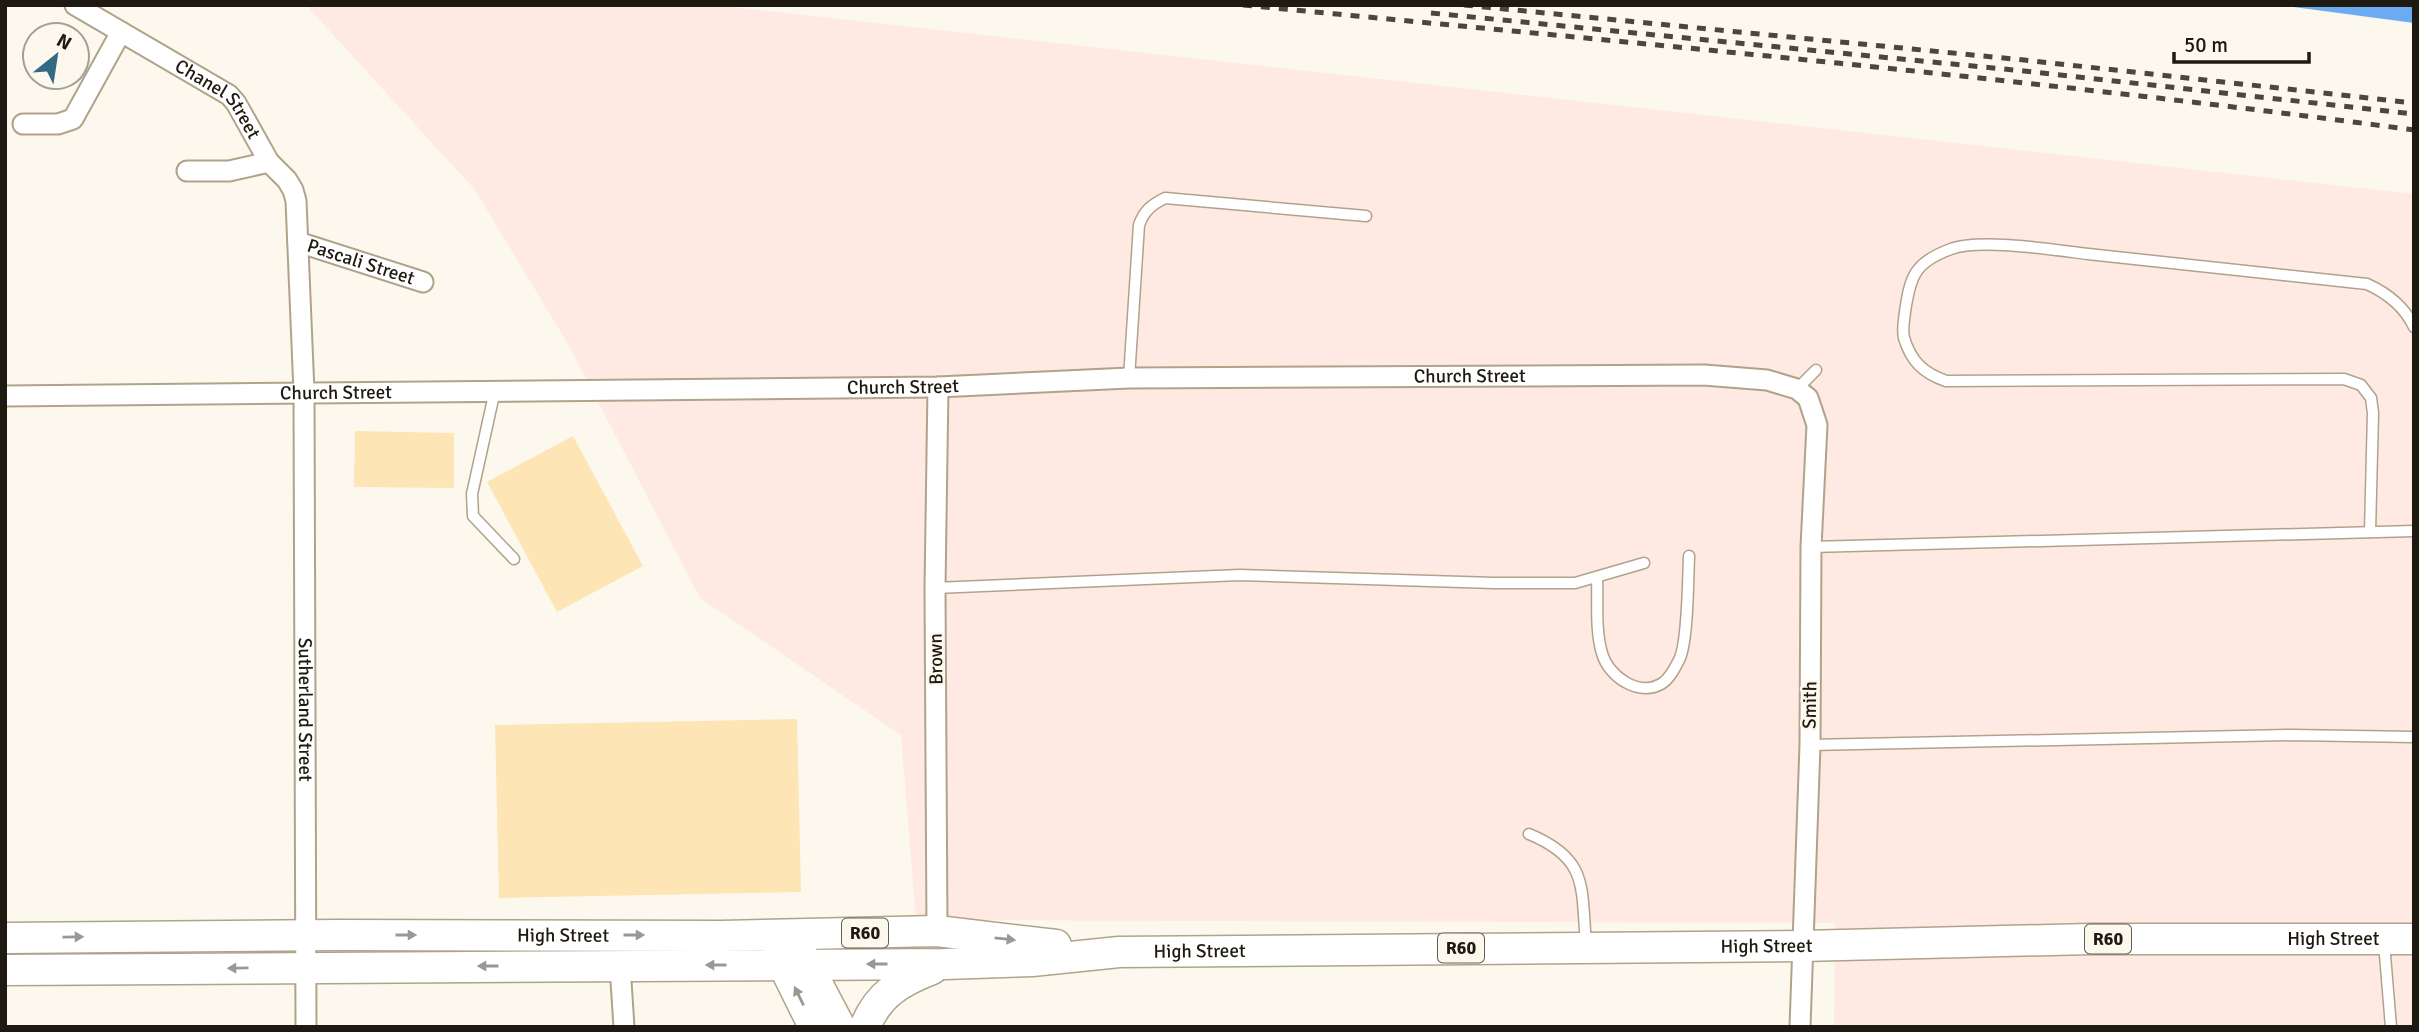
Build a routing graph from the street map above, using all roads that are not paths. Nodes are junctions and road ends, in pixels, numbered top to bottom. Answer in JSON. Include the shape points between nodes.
{"nodes":[{"id":1,"x":75,"y":5,"type":"edge"},
{"id":2,"x":121,"y":32,"type":"junction"},
{"id":3,"x":23,"y":124,"type":"dead end"},
{"id":4,"x":269,"y":162,"type":"junction"},
{"id":5,"x":187,"y":171,"type":"dead end"},
{"id":6,"x":1366,"y":216,"type":"dead end"},
{"id":7,"x":298,"y":242,"type":"junction"},
{"id":8,"x":423,"y":282,"type":"dead end"},
{"id":9,"x":2414,"y":327,"type":"edge"},
{"id":10,"x":1816,"y":370,"type":"dead end"},
{"id":11,"x":1129,"y":378,"type":"junction"},
{"id":12,"x":938,"y":387,"type":"junction"},
{"id":13,"x":495,"y":389,"type":"junction"},
{"id":14,"x":1797,"y":389,"type":"junction"},
{"id":15,"x":304,"y":392,"type":"junction"},
{"id":16,"x":5,"y":396,"type":"edge"},
{"id":17,"x":2414,"y":531,"type":"edge"},
{"id":18,"x":2370,"y":532,"type":"junction"},
{"id":19,"x":1811,"y":547,"type":"junction"},
{"id":20,"x":1689,"y":556,"type":"dead end"},
{"id":21,"x":514,"y":559,"type":"dead end"},
{"id":22,"x":1644,"y":563,"type":"dead end"},
{"id":23,"x":1597,"y":578,"type":"junction"},
{"id":24,"x":935,"y":587,"type":"junction"},
{"id":25,"x":2414,"y":737,"type":"edge"},
{"id":26,"x":1810,"y":745,"type":"junction"},
{"id":27,"x":1529,"y":834,"type":"dead end"},
{"id":28,"x":937,"y":931,"type":"junction"},
{"id":29,"x":306,"y":935,"type":"junction"},
{"id":30,"x":780,"y":935,"type":"junction"},
{"id":31,"x":5,"y":938,"type":"edge"},
{"id":32,"x":2384,"y":939,"type":"junction"},
{"id":33,"x":2414,"y":939,"type":"edge"},
{"id":34,"x":1802,"y":946,"type":"junction"},
{"id":35,"x":1586,"y":947,"type":"junction"},
{"id":36,"x":1119,"y":952,"type":"junction"},
{"id":37,"x":795,"y":964,"type":"junction"},
{"id":38,"x":945,"y":964,"type":"junction"},
{"id":39,"x":620,"y":966,"type":"junction"},
{"id":40,"x":307,"y":968,"type":"junction"},
{"id":41,"x":5,"y":971,"type":"edge"},
{"id":42,"x":306,"y":1027,"type":"edge"},
{"id":43,"x":624,"y":1027,"type":"edge"},
{"id":44,"x":814,"y":1027,"type":"edge"},
{"id":45,"x":840,"y":1027,"type":"edge"},
{"id":46,"x":865,"y":1027,"type":"edge"},
{"id":47,"x":1800,"y":1027,"type":"edge"},
{"id":48,"x":2391,"y":1027,"type":"edge"}],
"edges":[{"from":1,"to":2,"type":"street","name":"Chanel Street"},
{"from":2,"to":3,"type":"street","via":[[74,119]]},
{"from":2,"to":4,"type":"street","name":"Chanel Street","via":[[229,95]]},
{"from":4,"to":5,"type":"street","via":[[229,171]]},
{"from":4,"to":7,"type":"street","name":"Chanel Street","via":[[293,190]]},
{"from":6,"to":11,"type":"lane","via":[[1165,198],[1154,203],[1139,225]]},
{"from":7,"to":8,"type":"street","name":"Pascali Street"},
{"from":7,"to":15,"type":"street","name":"Chanel Street"},
{"from":9,"to":18,"type":"lane","via":[[2385,292],[2367,284],[2033,247],[1953,248],[1918,269],[1909,284],[1903,332],[1908,350],[1916,364],[1946,381],[2281,378],[2344,379],[2361,386],[2371,398],[2373,413]]},
{"from":10,"to":14,"type":"lane"},
{"from":11,"to":12,"type":"street","name":"Church Street"},
{"from":11,"to":14,"type":"street","name":"Church Street","via":[[1704,375],[1767,380]]},
{"from":12,"to":13,"type":"street","name":"Church Street"},
{"from":12,"to":24,"type":"street","name":"Brown"},
{"from":13,"to":15,"type":"street","name":"Church Street"},
{"from":13,"to":21,"type":"lane","via":[[472,494],[473,516]]},
{"from":14,"to":19,"type":"street","name":"Smith","via":[[1808,398],[1817,425]]},
{"from":15,"to":16,"type":"street","name":"Church Street"},
{"from":15,"to":29,"type":"street","name":"Sutherland Street"},
{"from":17,"to":18,"type":"lane"},
{"from":18,"to":19,"type":"lane"},
{"from":19,"to":26,"type":"street","name":"Smith"},
{"from":20,"to":23,"type":"lane","via":[[1682,654],[1662,684],[1646,688],[1628,684],[1609,671],[1599,632]]},
{"from":22,"to":23,"type":"lane"},
{"from":23,"to":24,"type":"lane","via":[[1575,583],[1494,583],[1240,575]]},
{"from":24,"to":28,"type":"street","name":"Brown"},
{"from":25,"to":26,"type":"lane","via":[[2292,735]]},
{"from":26,"to":34,"type":"street","name":"Smith"},
{"from":27,"to":35,"type":"lane","via":[[1549,842],[1576,867]]},
{"from":28,"to":30,"type":"main road","name":"High Street","number":"R60"},
{"from":28,"to":36,"type":"main road","name":"High Street","number":"R60","one_way":true},
{"from":29,"to":30,"type":"main road","name":"High Street","one_way":true},
{"from":31,"to":29,"type":"main road","name":"High Street","one_way":true},
{"from":29,"to":40,"type":"street","name":"Sutherland Street"},
{"from":30,"to":37,"type":"main road"},
{"from":32,"to":33,"type":"main road","name":"High Street","number":"R60"},
{"from":32,"to":34,"type":"main road","name":"High Street","number":"R60","via":[[2090,939]]},
{"from":32,"to":48,"type":"lane"},
{"from":34,"to":35,"type":"main road","name":"High Street","number":"R60"},
{"from":34,"to":47,"type":"street","name":"Smith"},
{"from":35,"to":36,"type":"main road","name":"High Street","number":"R60"},
{"from":36,"to":38,"type":"main road","name":"High Street","number":"R60"},
{"from":38,"to":37,"type":"main road","name":"High Street","number":"R60","one_way":true},
{"from":37,"to":39,"type":"main road","name":"High Street","one_way":true},
{"from":44,"to":37,"type":"main road","one_way":true},
{"from":37,"to":45,"type":"main road"},
{"from":38,"to":46,"type":"main road","via":[[894,987],[879,1001]]},
{"from":39,"to":40,"type":"main road","name":"High Street","one_way":true},
{"from":39,"to":43,"type":"street"},
{"from":40,"to":41,"type":"main road","name":"High Street","one_way":true},
{"from":40,"to":42,"type":"street","name":"Sutherland Street"}]}
